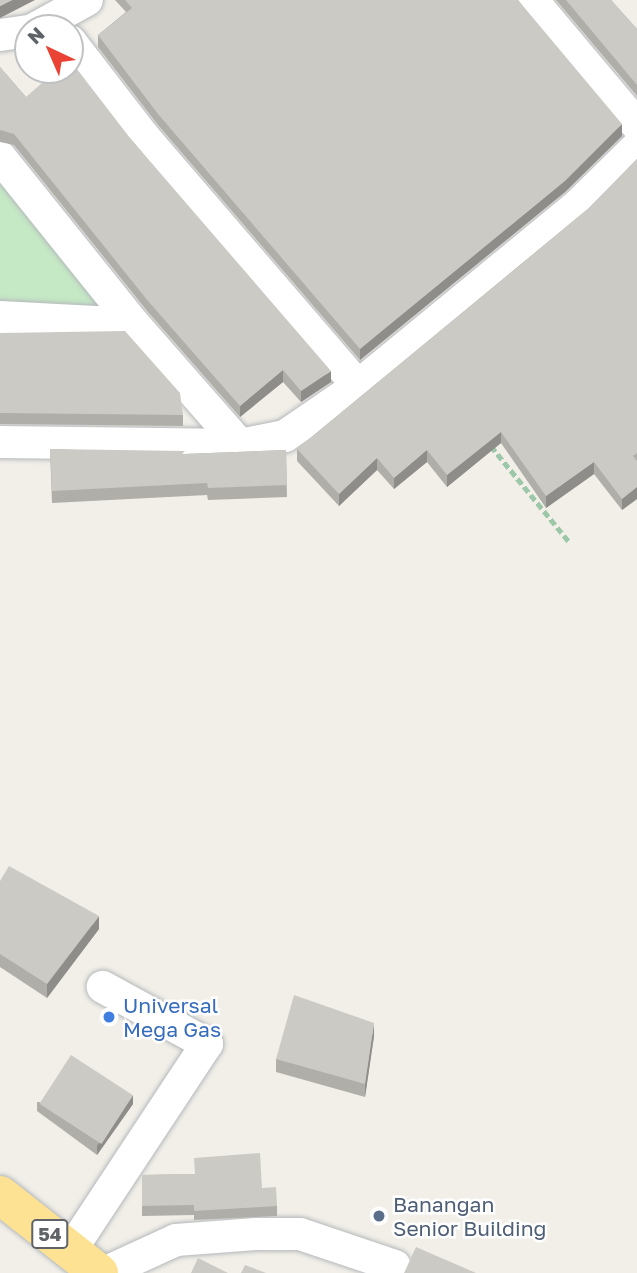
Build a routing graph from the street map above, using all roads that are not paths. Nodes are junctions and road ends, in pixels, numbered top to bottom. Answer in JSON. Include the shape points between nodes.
{"nodes":[{"id":1,"x":87,"y":0,"type":"edge"},
{"id":2,"x":532,"y":0,"type":"edge"},
{"id":3,"x":65,"y":14,"type":"edge"},
{"id":4,"x":84,"y":67,"type":"edge"},
{"id":5,"x":637,"y":125,"type":"edge"},
{"id":6,"x":637,"y":148,"type":"edge"},
{"id":7,"x":0,"y":158,"type":"edge"},
{"id":8,"x":0,"y":317,"type":"edge"},
{"id":9,"x":134,"y":324,"type":"junction"},
{"id":10,"x":358,"y":386,"type":"junction"},
{"id":11,"x":0,"y":442,"type":"edge"},
{"id":12,"x":240,"y":445,"type":"junction"},
{"id":13,"x":103,"y":987,"type":"dead end"},
{"id":14,"x":0,"y":1195,"type":"edge"},
{"id":15,"x":91,"y":1265,"type":"edge"},
{"id":16,"x":395,"y":1266,"type":"dead end"}],
"edges":[{"from":1,"to":3,"type":"street"},
{"from":2,"to":5,"type":"street"},
{"from":4,"to":10,"type":"street"},
{"from":6,"to":10,"type":"street","via":[[577,205]]},
{"from":7,"to":9,"type":"street"},
{"from":8,"to":9,"type":"street"},
{"from":9,"to":12,"type":"street"},
{"from":10,"to":12,"type":"street","via":[[298,430]]},
{"from":11,"to":12,"type":"street"},
{"from":13,"to":15,"type":"street","via":[[207,1044]]},
{"from":14,"to":15,"type":"highway","number":"54"},
{"from":15,"to":16,"type":"street","via":[[176,1240],[256,1234],[310,1236]]}]}
